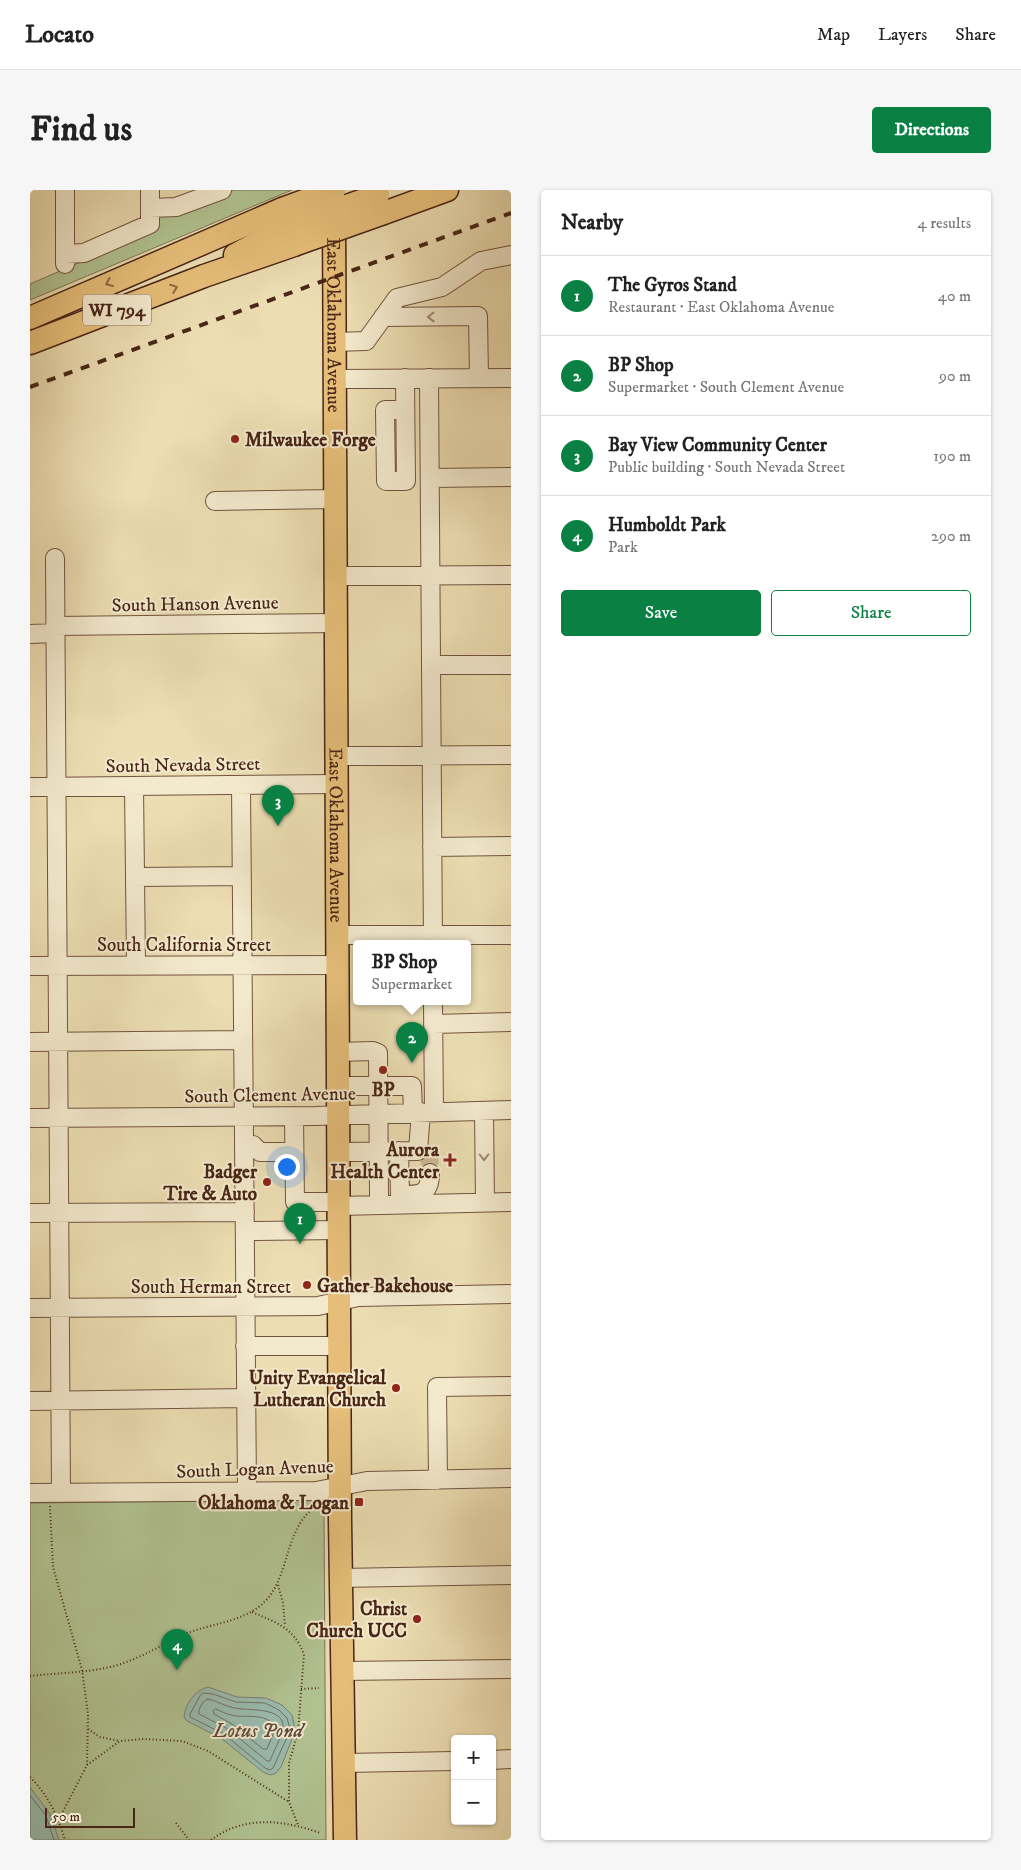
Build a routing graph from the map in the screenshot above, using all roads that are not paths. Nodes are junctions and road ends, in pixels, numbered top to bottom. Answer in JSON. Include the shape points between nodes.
{"nodes":[{"id":1,"x":64,"y":190,"type":"edge"},
{"id":2,"x":150,"y":190,"type":"edge"},
{"id":3,"x":222,"y":190,"type":"edge"},
{"id":4,"x":306,"y":190,"type":"edge"},
{"id":5,"x":334,"y":190,"type":"edge"},
{"id":6,"x":447,"y":190,"type":"edge"},
{"id":7,"x":384,"y":199,"type":"edge"},
{"id":8,"x":150,"y":216,"type":"junction"},
{"id":9,"x":285,"y":220,"type":"junction"},
{"id":10,"x":511,"y":255,"type":"edge"},
{"id":11,"x":30,"y":318,"type":"edge"},
{"id":12,"x":383,"y":318,"type":"junction"},
{"id":13,"x":334,"y":342,"type":"junction"},
{"id":14,"x":30,"y":343,"type":"edge"},
{"id":15,"x":405,"y":378,"type":"junction"},
{"id":16,"x":429,"y":378,"type":"junction"},
{"id":17,"x":479,"y":378,"type":"junction"},
{"id":18,"x":511,"y":378,"type":"edge"},
{"id":19,"x":334,"y":379,"type":"junction"},
{"id":20,"x":405,"y":410,"type":"dead end"},
{"id":21,"x":511,"y":477,"type":"edge"},
{"id":22,"x":430,"y":478,"type":"junction"},
{"id":23,"x":335,"y":499,"type":"junction"},
{"id":24,"x":215,"y":501,"type":"dead end"},
{"id":25,"x":55,"y":558,"type":"dead end"},
{"id":26,"x":430,"y":575,"type":"junction"},
{"id":27,"x":511,"y":575,"type":"edge"},
{"id":28,"x":336,"y":576,"type":"junction"},
{"id":29,"x":336,"y":622,"type":"junction"},
{"id":30,"x":55,"y":629,"type":"junction"},
{"id":31,"x":30,"y":634,"type":"edge"},
{"id":32,"x":431,"y":665,"type":"junction"},
{"id":33,"x":511,"y":665,"type":"edge"},
{"id":34,"x":511,"y":755,"type":"edge"},
{"id":35,"x":337,"y":756,"type":"junction"},
{"id":36,"x":432,"y":756,"type":"junction"},
{"id":37,"x":337,"y":784,"type":"junction"},
{"id":38,"x":242,"y":785,"type":"junction"},
{"id":39,"x":56,"y":786,"type":"junction"},
{"id":40,"x":134,"y":786,"type":"junction"},
{"id":41,"x":30,"y":787,"type":"edge"},
{"id":42,"x":432,"y":846,"type":"junction"},
{"id":43,"x":511,"y":846,"type":"edge"},
{"id":44,"x":242,"y":876,"type":"junction"},
{"id":45,"x":135,"y":877,"type":"junction"},
{"id":46,"x":338,"y":935,"type":"junction"},
{"id":47,"x":511,"y":935,"type":"edge"},
{"id":48,"x":433,"y":940,"type":"edge"},
{"id":49,"x":243,"y":965,"type":"junction"},
{"id":50,"x":338,"y":965,"type":"junction"},
{"id":51,"x":30,"y":966,"type":"edge"},
{"id":52,"x":57,"y":966,"type":"junction"},
{"id":53,"x":136,"y":966,"type":"junction"},
{"id":54,"x":433,"y":1005,"type":"edge"},
{"id":55,"x":511,"y":1022,"type":"edge"},
{"id":56,"x":433,"y":1024,"type":"junction"},
{"id":57,"x":243,"y":1040,"type":"junction"},
{"id":58,"x":30,"y":1042,"type":"edge"},
{"id":59,"x":58,"y":1042,"type":"junction"},
{"id":60,"x":338,"y":1052,"type":"junction"},
{"id":61,"x":338,"y":1086,"type":"junction"},
{"id":62,"x":378,"y":1086,"type":"junction"},
{"id":63,"x":511,"y":1110,"type":"edge"},
{"id":64,"x":484,"y":1111,"type":"junction"},
{"id":65,"x":379,"y":1113,"type":"junction"},
{"id":66,"x":338,"y":1115,"type":"junction"},
{"id":67,"x":244,"y":1116,"type":"junction"},
{"id":68,"x":294,"y":1116,"type":"junction"},
{"id":69,"x":422,"y":1116,"type":"junction"},
{"id":70,"x":30,"y":1118,"type":"edge"},
{"id":71,"x":58,"y":1118,"type":"junction"},
{"id":72,"x":244,"y":1146,"type":"junction"},
{"id":73,"x":429,"y":1148,"type":"tunnel mouth"},
{"id":74,"x":400,"y":1151,"type":"junction"},
{"id":75,"x":294,"y":1152,"type":"junction"},
{"id":76,"x":339,"y":1152,"type":"junction"},
{"id":77,"x":380,"y":1152,"type":"junction"},
{"id":78,"x":430,"y":1173,"type":"tunnel mouth"},
{"id":79,"x":379,"y":1196,"type":"junction"},
{"id":80,"x":400,"y":1196,"type":"junction"},
{"id":81,"x":511,"y":1202,"type":"edge"},
{"id":82,"x":484,"y":1203,"type":"junction"},
{"id":83,"x":339,"y":1204,"type":"junction"},
{"id":84,"x":362,"y":1206,"type":"junction"},
{"id":85,"x":244,"y":1212,"type":"junction"},
{"id":86,"x":30,"y":1213,"type":"edge"},
{"id":87,"x":59,"y":1213,"type":"junction"},
{"id":88,"x":339,"y":1230,"type":"junction"},
{"id":89,"x":245,"y":1231,"type":"junction"},
{"id":90,"x":511,"y":1294,"type":"edge"},
{"id":91,"x":339,"y":1302,"type":"junction"},
{"id":92,"x":245,"y":1307,"type":"junction"},
{"id":93,"x":30,"y":1308,"type":"edge"},
{"id":94,"x":60,"y":1308,"type":"junction"},
{"id":95,"x":246,"y":1346,"type":"junction"},
{"id":96,"x":339,"y":1346,"type":"junction"},
{"id":97,"x":511,"y":1386,"type":"edge"},
{"id":98,"x":246,"y":1398,"type":"junction"},
{"id":99,"x":30,"y":1401,"type":"edge"},
{"id":100,"x":60,"y":1401,"type":"junction"},
{"id":101,"x":511,"y":1478,"type":"edge"},
{"id":102,"x":438,"y":1480,"type":"junction"},
{"id":103,"x":340,"y":1487,"type":"junction"},
{"id":104,"x":247,"y":1491,"type":"junction"},
{"id":105,"x":30,"y":1493,"type":"edge"},
{"id":106,"x":61,"y":1493,"type":"junction"},
{"id":107,"x":511,"y":1575,"type":"edge"},
{"id":108,"x":340,"y":1578,"type":"junction"},
{"id":109,"x":511,"y":1669,"type":"edge"},
{"id":110,"x":342,"y":1672,"type":"junction"},
{"id":111,"x":496,"y":1760,"type":"edge"},
{"id":112,"x":511,"y":1760,"type":"edge"},
{"id":113,"x":451,"y":1761,"type":"edge"},
{"id":114,"x":344,"y":1763,"type":"junction"},
{"id":115,"x":345,"y":1840,"type":"edge"}],
"edges":[{"from":1,"to":8,"type":"street","via":[[65,259],[84,253]]},
{"from":2,"to":8,"type":"street"},
{"from":3,"to":8,"type":"street"},
{"from":4,"to":9,"type":"main road"},
{"from":5,"to":9,"type":"main road","number":"WI 794","bridge":true},
{"from":5,"to":13,"type":"main road","name":"East Oklahoma Avenue"},
{"from":6,"to":7,"type":"main road"},
{"from":7,"to":9,"type":"main road","bridge":true},
{"from":9,"to":11,"type":"main road","number":"WI 794","one_way":true,"via":[[173,256]]},
{"from":14,"to":9,"type":"main road","number":"WI 794","one_way":true,"via":[[204,276]]},
{"from":10,"to":12,"type":"street","via":[[481,261],[442,287],[396,298]]},
{"from":12,"to":13,"type":"street","via":[[366,341]]},
{"from":17,"to":12,"type":"street","one_way":true,"via":[[478,316]]},
{"from":13,"to":19,"type":"main road","name":"East Oklahoma Avenue"},
{"from":15,"to":16,"type":"street"},
{"from":15,"to":19,"type":"street"},
{"from":15,"to":20,"type":"street"},
{"from":16,"to":17,"type":"street"},
{"from":16,"to":22,"type":"street"},
{"from":17,"to":18,"type":"street"},
{"from":19,"to":23,"type":"main road","name":"East Oklahoma Avenue"},
{"from":21,"to":22,"type":"street"},
{"from":22,"to":26,"type":"street"},
{"from":23,"to":24,"type":"street"},
{"from":23,"to":28,"type":"main road","name":"East Oklahoma Avenue"},
{"from":25,"to":30,"type":"street"},
{"from":26,"to":27,"type":"street"},
{"from":26,"to":28,"type":"street"},
{"from":26,"to":32,"type":"street"},
{"from":28,"to":29,"type":"main road","name":"East Oklahoma Avenue"},
{"from":29,"to":30,"type":"street","name":"South Hanson Avenue"},
{"from":29,"to":35,"type":"main road","name":"East Oklahoma Avenue"},
{"from":30,"to":31,"type":"street","name":"South Hanson Avenue"},
{"from":30,"to":39,"type":"street"},
{"from":32,"to":33,"type":"street"},
{"from":32,"to":36,"type":"street"},
{"from":34,"to":36,"type":"street"},
{"from":35,"to":36,"type":"street"},
{"from":35,"to":37,"type":"main road","name":"East Oklahoma Avenue"},
{"from":36,"to":42,"type":"street"},
{"from":37,"to":38,"type":"street","name":"South Nevada Street"},
{"from":37,"to":46,"type":"main road","name":"East Oklahoma Avenue"},
{"from":38,"to":40,"type":"street","name":"South Nevada Street"},
{"from":38,"to":44,"type":"street"},
{"from":39,"to":40,"type":"street","name":"South Nevada Street"},
{"from":39,"to":41,"type":"street","name":"South Nevada Street"},
{"from":39,"to":52,"type":"street"},
{"from":40,"to":45,"type":"street"},
{"from":42,"to":43,"type":"street"},
{"from":42,"to":48,"type":"street"},
{"from":44,"to":45,"type":"street"},
{"from":44,"to":49,"type":"street"},
{"from":45,"to":53,"type":"street"},
{"from":46,"to":48,"type":"street"},
{"from":46,"to":50,"type":"main road","name":"East Oklahoma Avenue"},
{"from":47,"to":48,"type":"street"},
{"from":49,"to":50,"type":"street","name":"South California Street"},
{"from":49,"to":53,"type":"street","name":"South California Street"},
{"from":49,"to":57,"type":"street"},
{"from":50,"to":60,"type":"main road","name":"East Oklahoma Avenue"},
{"from":51,"to":52,"type":"street","name":"South California Street"},
{"from":52,"to":53,"type":"street","name":"South California Street"},
{"from":52,"to":59,"type":"street"},
{"from":54,"to":56,"type":"street"},
{"from":55,"to":56,"type":"street"},
{"from":56,"to":69,"type":"street"},
{"from":57,"to":59,"type":"street"},
{"from":57,"to":67,"type":"street"},
{"from":58,"to":59,"type":"street"},
{"from":59,"to":71,"type":"street"},
{"from":60,"to":61,"type":"main road","name":"East Oklahoma Avenue"},
{"from":60,"to":62,"type":"street","via":[[376,1051]]},
{"from":61,"to":62,"type":"street"},
{"from":61,"to":66,"type":"main road","name":"East Oklahoma Avenue"},
{"from":62,"to":65,"type":"street"},
{"from":62,"to":69,"type":"street","via":[[412,1086]]},
{"from":63,"to":64,"type":"street","name":"South Clement Avenue"},
{"from":64,"to":69,"type":"street","name":"South Clement Avenue"},
{"from":64,"to":82,"type":"street","one_way":true},
{"from":65,"to":66,"type":"street","name":"South Clement Avenue"},
{"from":65,"to":69,"type":"street","name":"South Clement Avenue"},
{"from":65,"to":77,"type":"street"},
{"from":66,"to":68,"type":"street","name":"South Clement Avenue"},
{"from":66,"to":76,"type":"main road","name":"East Oklahoma Avenue"},
{"from":67,"to":68,"type":"street","name":"South Clement Avenue"},
{"from":67,"to":71,"type":"street","name":"South Clement Avenue"},
{"from":67,"to":72,"type":"street"},
{"from":68,"to":75,"type":"street"},
{"from":69,"to":73,"type":"street"},
{"from":69,"to":74,"type":"street","via":[[418,1151]]},
{"from":70,"to":71,"type":"street","name":"South Clement Avenue"},
{"from":71,"to":87,"type":"street"},
{"from":72,"to":75,"type":"street","via":[[252,1145],[260,1152]]},
{"from":72,"to":85,"type":"street"},
{"from":74,"to":77,"type":"street"},
{"from":74,"to":80,"type":"street"},
{"from":75,"to":83,"type":"street","via":[[295,1202]]},
{"from":76,"to":77,"type":"street"},
{"from":76,"to":83,"type":"main road","name":"East Oklahoma Avenue"},
{"from":77,"to":79,"type":"street"},
{"from":78,"to":80,"type":"street","via":[[425,1192]]},
{"from":79,"to":80,"type":"street"},
{"from":79,"to":84,"type":"street","via":[[369,1197]]},
{"from":81,"to":82,"type":"street"},
{"from":82,"to":84,"type":"street"},
{"from":83,"to":84,"type":"street"},
{"from":83,"to":88,"type":"main road","name":"East Oklahoma Avenue"},
{"from":85,"to":87,"type":"street"},
{"from":85,"to":89,"type":"street"},
{"from":86,"to":87,"type":"street"},
{"from":87,"to":94,"type":"street"},
{"from":88,"to":89,"type":"street"},
{"from":88,"to":91,"type":"main road","name":"East Oklahoma Avenue"},
{"from":89,"to":92,"type":"street"},
{"from":90,"to":91,"type":"street","name":"South Herman Street","via":[[358,1297]]},
{"from":91,"to":92,"type":"street","name":"South Herman Street","via":[[318,1306]]},
{"from":91,"to":96,"type":"main road","name":"East Oklahoma Avenue"},
{"from":92,"to":94,"type":"street","name":"South Herman Street"},
{"from":92,"to":95,"type":"street"},
{"from":93,"to":94,"type":"street","name":"South Herman Street"},
{"from":94,"to":100,"type":"street"},
{"from":95,"to":96,"type":"street"},
{"from":95,"to":98,"type":"street"},
{"from":96,"to":103,"type":"main road","name":"East Oklahoma Avenue"},
{"from":97,"to":102,"type":"street","via":[[437,1387]]},
{"from":98,"to":100,"type":"street"},
{"from":98,"to":104,"type":"street"},
{"from":99,"to":100,"type":"street"},
{"from":100,"to":106,"type":"street"},
{"from":101,"to":102,"type":"street","name":"South Logan Avenue"},
{"from":102,"to":103,"type":"street","name":"South Logan Avenue","via":[[364,1482]]},
{"from":103,"to":104,"type":"street","name":"South Logan Avenue","via":[[316,1491]]},
{"from":103,"to":108,"type":"main road","name":"East Oklahoma Avenue"},
{"from":104,"to":106,"type":"street","name":"South Logan Avenue"},
{"from":105,"to":106,"type":"street","name":"South Logan Avenue"},
{"from":107,"to":108,"type":"street"},
{"from":108,"to":110,"type":"main road","name":"East Oklahoma Avenue"},
{"from":109,"to":110,"type":"street"},
{"from":110,"to":114,"type":"main road","name":"East Oklahoma Avenue"},
{"from":111,"to":112,"type":"street"},
{"from":113,"to":114,"type":"street"},
{"from":114,"to":115,"type":"main road","name":"East Oklahoma Avenue"}]}
